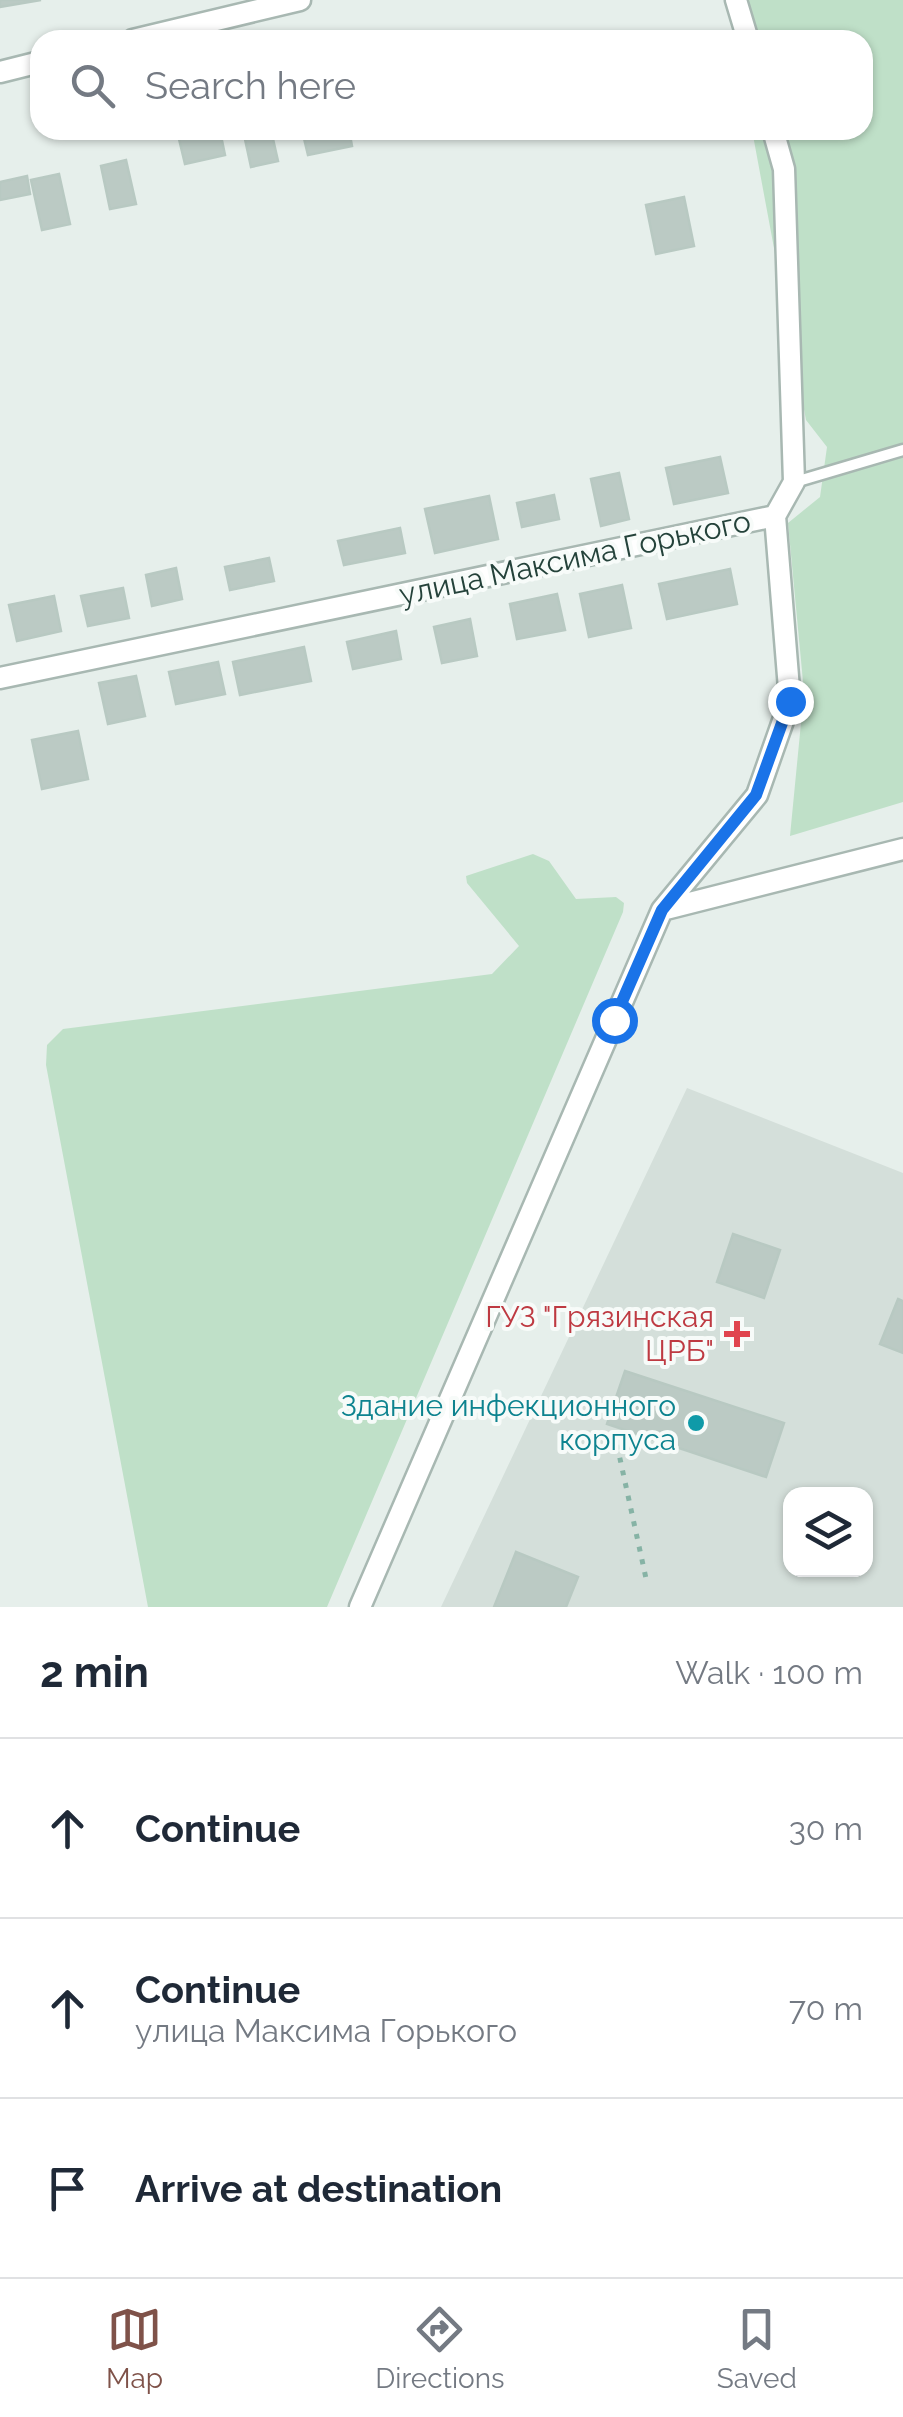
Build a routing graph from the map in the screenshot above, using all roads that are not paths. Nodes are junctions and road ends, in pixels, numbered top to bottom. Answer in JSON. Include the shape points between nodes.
{"nodes":[{"id":1,"x":300,"y":0,"type":"edge"},
{"id":2,"x":736,"y":0,"type":"edge"},
{"id":3,"x":175,"y":30,"type":"edge"},
{"id":4,"x":745,"y":30,"type":"edge"},
{"id":5,"x":30,"y":64,"type":"edge"},
{"id":6,"x":0,"y":72,"type":"edge"},
{"id":7,"x":776,"y":140,"type":"edge"},
{"id":8,"x":903,"y":450,"type":"edge"},
{"id":9,"x":794,"y":482,"type":"junction"},
{"id":10,"x":774,"y":516,"type":"junction"},
{"id":11,"x":0,"y":678,"type":"edge"},
{"id":12,"x":903,"y":850,"type":"edge"},
{"id":13,"x":662,"y":910,"type":"junction"},
{"id":14,"x":360,"y":1607,"type":"edge"}],
"edges":[{"from":1,"to":3,"type":"street"},
{"from":2,"to":4,"type":"street"},
{"from":5,"to":6,"type":"street"},
{"from":7,"to":9,"type":"street","via":[[784,169]]},
{"from":8,"to":9,"type":"lane"},
{"from":9,"to":10,"type":"street"},
{"from":10,"to":11,"type":"street","name":"улица Максима Горького"},
{"from":10,"to":13,"type":"street","name":"улица Максима Горького","via":[[790,701],[756,795]]},
{"from":12,"to":13,"type":"street"},
{"from":13,"to":14,"type":"street","name":"улица Максима Горького"}]}
